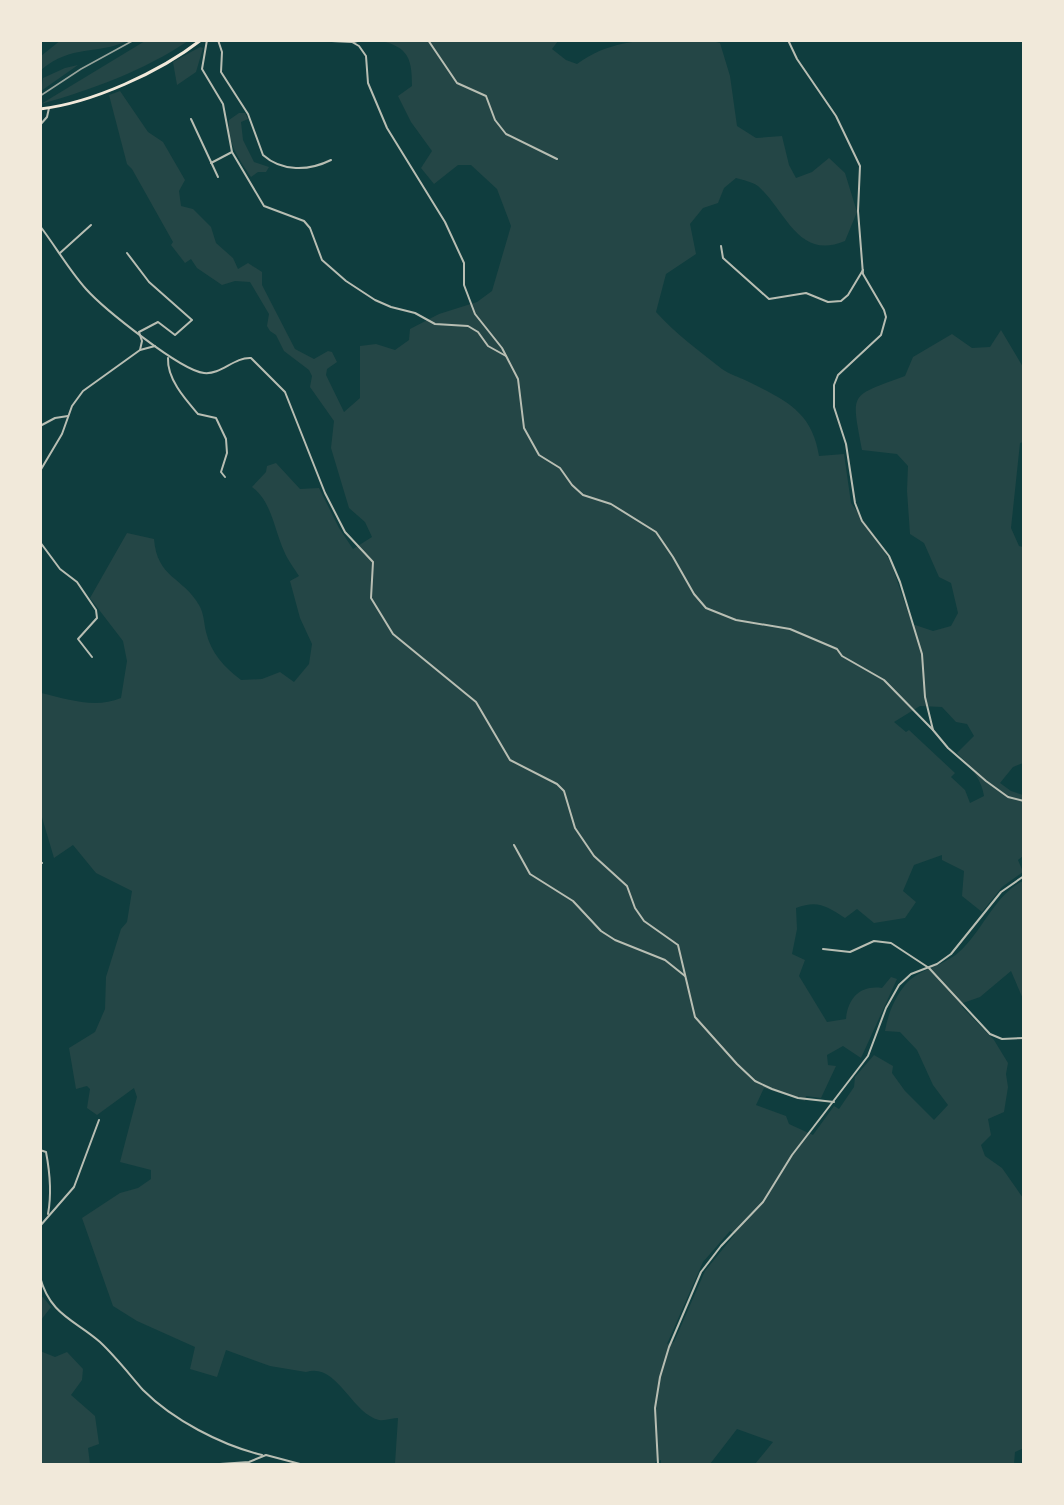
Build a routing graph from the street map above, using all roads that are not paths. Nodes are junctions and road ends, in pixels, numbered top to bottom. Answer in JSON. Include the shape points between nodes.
{"nodes":[{"id":1,"x":201,"y":40,"type":"edge"},
{"id":2,"x":207,"y":40,"type":"edge"},
{"id":3,"x":218,"y":40,"type":"edge"},
{"id":4,"x":312,"y":40,"type":"edge"},
{"id":5,"x":362,"y":40,"type":"edge"},
{"id":6,"x":428,"y":40,"type":"edge"},
{"id":7,"x":788,"y":40,"type":"edge"},
{"id":8,"x":352,"y":42,"type":"junction"},
{"id":9,"x":49,"y":108,"type":"junction"},
{"id":10,"x":40,"y":109,"type":"edge"},
{"id":11,"x":191,"y":119,"type":"dead end"},
{"id":12,"x":40,"y":125,"type":"edge"},
{"id":13,"x":232,"y":152,"type":"junction"},
{"id":14,"x":557,"y":159,"type":"dead end"},
{"id":15,"x":331,"y":160,"type":"dead end"},
{"id":16,"x":211,"y":163,"type":"junction"},
{"id":17,"x":218,"y":177,"type":"dead end"},
{"id":18,"x":91,"y":225,"type":"dead end"},
{"id":19,"x":40,"y":226,"type":"edge"},
{"id":20,"x":721,"y":246,"type":"dead end"},
{"id":21,"x":60,"y":253,"type":"junction"},
{"id":22,"x":127,"y":253,"type":"dead end"},
{"id":23,"x":863,"y":270,"type":"junction"},
{"id":24,"x":139,"y":332,"type":"junction"},
{"id":25,"x":155,"y":346,"type":"junction"},
{"id":26,"x":140,"y":350,"type":"junction"},
{"id":27,"x":507,"y":357,"type":"junction"},
{"id":28,"x":168,"y":358,"type":"junction"},
{"id":29,"x":68,"y":416,"type":"junction"},
{"id":30,"x":40,"y":426,"type":"edge"},
{"id":31,"x":40,"y":471,"type":"edge"},
{"id":32,"x":225,"y":477,"type":"dead end"},
{"id":33,"x":40,"y":542,"type":"edge"},
{"id":34,"x":92,"y":657,"type":"dead end"},
{"id":35,"x":933,"y":730,"type":"junction"},
{"id":36,"x":1023,"y":801,"type":"edge"},
{"id":37,"x":514,"y":845,"type":"dead end"},
{"id":38,"x":1023,"y":876,"type":"edge"},
{"id":39,"x":823,"y":950,"type":"dead end"},
{"id":40,"x":929,"y":968,"type":"junction"},
{"id":41,"x":686,"y":976,"type":"junction"},
{"id":42,"x":1023,"y":1038,"type":"edge"},
{"id":43,"x":834,"y":1102,"type":"junction"},
{"id":44,"x":99,"y":1120,"type":"dead end"},
{"id":45,"x":40,"y":1150,"type":"edge"},
{"id":46,"x":47,"y":1217,"type":"junction"},
{"id":47,"x":40,"y":1226,"type":"edge"},
{"id":48,"x":40,"y":1277,"type":"edge"},
{"id":49,"x":262,"y":1455,"type":"junction"},
{"id":50,"x":220,"y":1464,"type":"edge"},
{"id":51,"x":300,"y":1464,"type":"edge"},
{"id":52,"x":658,"y":1464,"type":"edge"}],
"edges":[{"from":1,"to":9,"type":"main road","via":[[126,82]]},
{"from":2,"to":13,"type":"street","via":[[202,69],[224,104]]},
{"from":3,"to":15,"type":"street","via":[[222,52],[220,72],[248,114],[263,155],[284,166],[308,169]]},
{"from":4,"to":8,"type":"street"},
{"from":5,"to":8,"type":"street"},
{"from":6,"to":14,"type":"street","via":[[457,83],[486,96],[495,120],[506,134]]},
{"from":7,"to":23,"type":"street","via":[[836,116],[860,166],[858,211]]},
{"from":8,"to":27,"type":"street","via":[[366,56],[368,83],[387,128],[452,236],[466,268],[464,285],[476,314]]},
{"from":9,"to":10,"type":"main road"},
{"from":9,"to":12,"type":"street"},
{"from":11,"to":16,"type":"street"},
{"from":13,"to":16,"type":"street"},
{"from":13,"to":27,"type":"street","via":[[264,206],[304,221],[322,260],[346,281],[375,300],[435,324],[468,326],[488,346]]},
{"from":16,"to":17,"type":"street"},
{"from":18,"to":21,"type":"street"},
{"from":19,"to":21,"type":"street"},
{"from":20,"to":23,"type":"street","via":[[723,258],[769,299],[806,293],[828,302],[841,301]]},
{"from":21,"to":24,"type":"street","via":[[88,292]]},
{"from":22,"to":24,"type":"street","via":[[149,282],[192,320],[175,334],[158,322]]},
{"from":23,"to":35,"type":"street","via":[[884,309],[885,325],[876,341],[836,378],[834,407],[846,444],[858,512],[889,556],[906,599],[922,654],[925,697]]},
{"from":24,"to":25,"type":"street"},
{"from":24,"to":26,"type":"street"},
{"from":25,"to":26,"type":"street"},
{"from":25,"to":28,"type":"street"},
{"from":26,"to":29,"type":"street","via":[[87,387]]},
{"from":27,"to":35,"type":"street","via":[[518,379],[524,428],[539,455],[560,468],[583,495],[611,504],[656,532],[702,604],[721,616],[785,628],[837,649],[842,656],[890,684]]},
{"from":28,"to":32,"type":"street","via":[[171,375],[183,395],[198,414],[212,416],[218,422],[228,443],[221,472]]},
{"from":28,"to":41,"type":"street","via":[[205,374],[251,358],[278,383],[345,532],[373,562],[371,598],[384,622],[400,641],[476,702],[510,759],[564,791],[577,833],[602,866],[627,886],[644,921],[678,945]]},
{"from":29,"to":30,"type":"street"},
{"from":29,"to":31,"type":"street"},
{"from":33,"to":34,"type":"street","via":[[60,569],[77,582],[96,610],[97,618],[78,639]]},
{"from":35,"to":36,"type":"street","via":[[986,781]]},
{"from":37,"to":41,"type":"street","via":[[530,874],[573,901],[601,931],[665,960]]},
{"from":38,"to":40,"type":"street","via":[[1001,892],[957,949]]},
{"from":39,"to":40,"type":"street","via":[[850,952],[884,940]]},
{"from":40,"to":42,"type":"street","via":[[986,1032],[1002,1039]]},
{"from":40,"to":43,"type":"street","via":[[911,974],[899,985],[873,1046]]},
{"from":41,"to":43,"type":"street","via":[[695,1017],[748,1075],[785,1094]]},
{"from":43,"to":52,"type":"street","via":[[792,1155],[763,1202],[712,1257],[698,1279],[669,1347],[656,1395]]},
{"from":44,"to":46,"type":"street","via":[[74,1187]]},
{"from":45,"to":46,"type":"street","via":[[46,1152],[50,1174]]},
{"from":46,"to":47,"type":"street"},
{"from":48,"to":49,"type":"street","via":[[45,1293],[60,1312],[99,1341],[164,1409],[235,1446]]},
{"from":49,"to":50,"type":"street","via":[[255,1460]]},
{"from":49,"to":51,"type":"street"}]}
